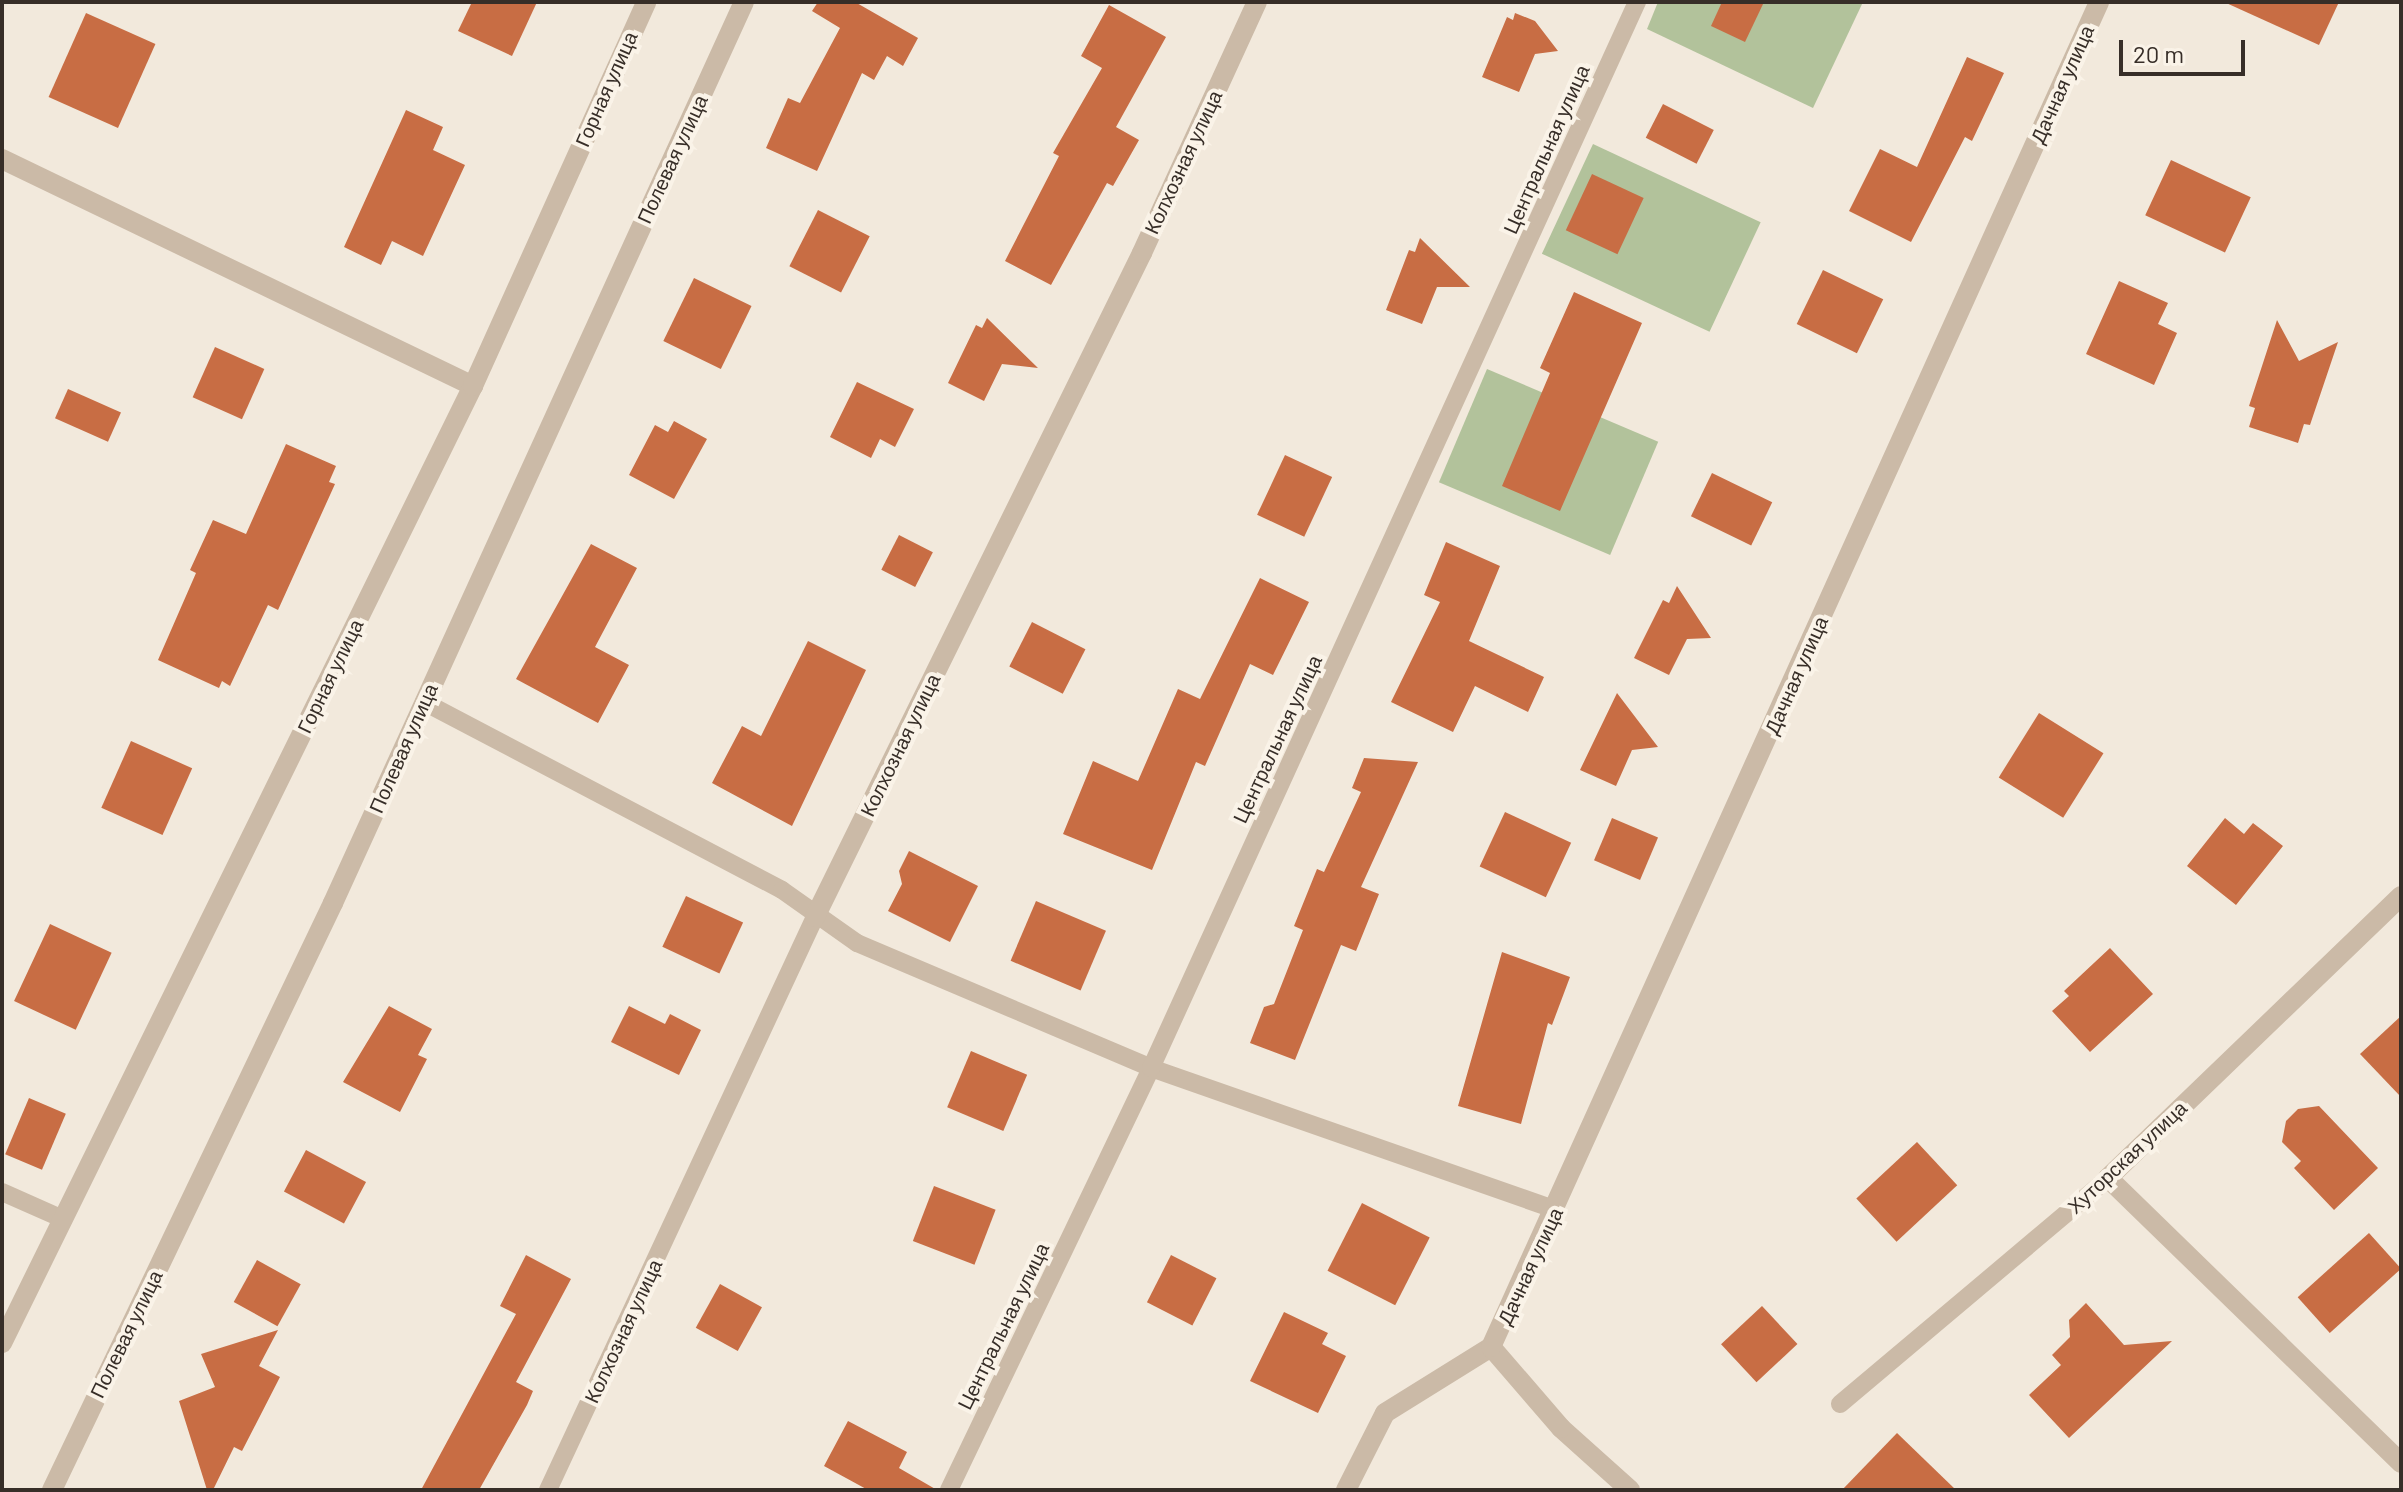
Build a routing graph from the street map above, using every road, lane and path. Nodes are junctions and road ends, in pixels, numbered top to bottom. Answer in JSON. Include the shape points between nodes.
{"nodes":[{"id":1,"x":646,"y":2,"type":"edge"},
{"id":2,"x":744,"y":2,"type":"edge"},
{"id":3,"x":1257,"y":2,"type":"edge"},
{"id":4,"x":1637,"y":2,"type":"edge"},
{"id":5,"x":2099,"y":2,"type":"edge"},
{"id":6,"x":2,"y":159,"type":"edge"},
{"id":7,"x":473,"y":386,"type":"junction"},
{"id":8,"x":424,"y":702,"type":"junction"},
{"id":9,"x":2401,"y":896,"type":"edge"},
{"id":10,"x":815,"y":917,"type":"junction"},
{"id":11,"x":1151,"y":1068,"type":"junction"},
{"id":12,"x":2108,"y":1178,"type":"junction"},
{"id":13,"x":2,"y":1192,"type":"edge"},
{"id":14,"x":1556,"y":1210,"type":"junction"},
{"id":15,"x":63,"y":1219,"type":"junction"},
{"id":16,"x":2,"y":1343,"type":"edge"},
{"id":17,"x":1491,"y":1347,"type":"junction"},
{"id":18,"x":1840,"y":1404,"type":"dead end"},
{"id":19,"x":2401,"y":1463,"type":"edge"},
{"id":20,"x":52,"y":1490,"type":"edge"},
{"id":21,"x":548,"y":1490,"type":"edge"},
{"id":22,"x":949,"y":1490,"type":"edge"},
{"id":23,"x":1346,"y":1490,"type":"edge"},
{"id":24,"x":1630,"y":1490,"type":"edge"}],
"edges":[{"from":1,"to":7,"type":"street","name":"Горная улица"},
{"from":2,"to":8,"type":"street","name":"Полевая улица"},
{"from":3,"to":10,"type":"street","name":"Колхозная улица","via":[[1142,253]]},
{"from":4,"to":11,"type":"lane","name":"Центральная улица"},
{"from":5,"to":14,"type":"street","name":"Дачная улица"},
{"from":6,"to":7,"type":"street"},
{"from":7,"to":15,"type":"street","name":"Горная улица"},
{"from":8,"to":10,"type":"lane","via":[[782,890]]},
{"from":8,"to":20,"type":"street","name":"Полевая улица"},
{"from":9,"to":12,"type":"street","name":"Хуторская улица"},
{"from":10,"to":11,"type":"lane","via":[[857,943]]},
{"from":10,"to":21,"type":"lane","name":"Колхозная улица"},
{"from":11,"to":14,"type":"lane"},
{"from":11,"to":22,"type":"lane","name":"Центральная улица"},
{"from":12,"to":18,"type":"lane","name":"Хуторская улица"},
{"from":12,"to":19,"type":"street"},
{"from":13,"to":15,"type":"lane"},
{"from":14,"to":17,"type":"street","name":"Дачная улица"},
{"from":15,"to":16,"type":"street","name":"Горная улица"},
{"from":17,"to":23,"type":"street","name":"Дачная улица","via":[[1385,1413]]},
{"from":17,"to":24,"type":"street","name":"Дачная улица","via":[[1561,1428]]}]}
